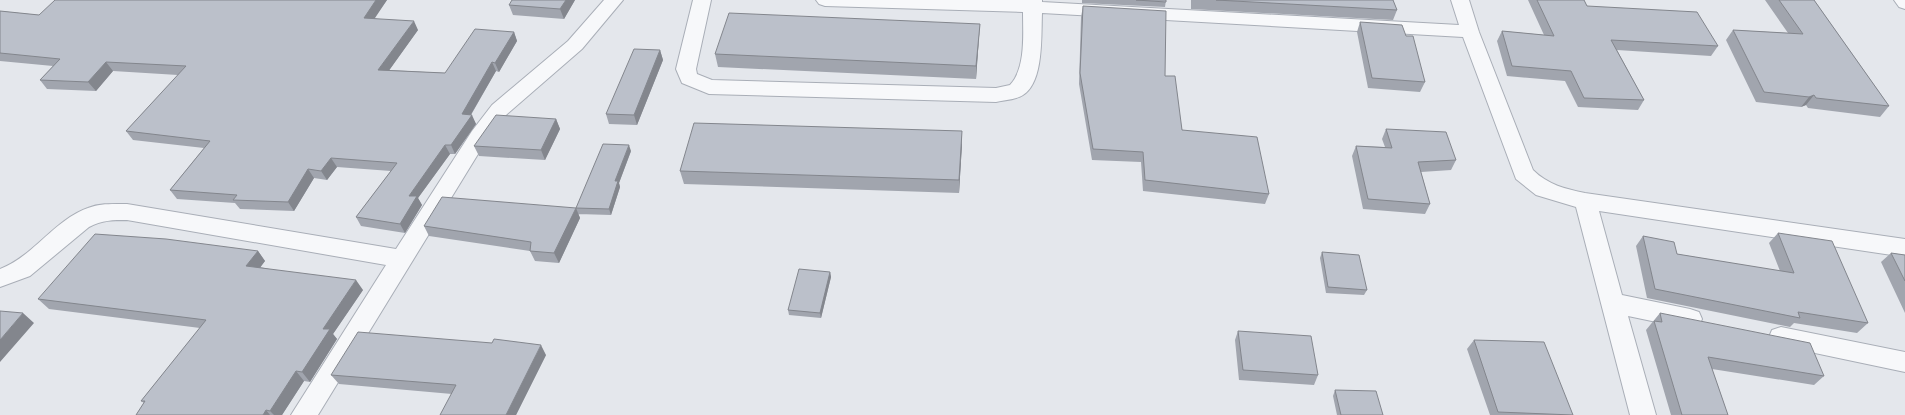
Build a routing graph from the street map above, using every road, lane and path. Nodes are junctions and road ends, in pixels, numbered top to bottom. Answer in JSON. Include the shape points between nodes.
{"nodes":[{"id":1,"x":614,"y":0,"type":"edge"},
{"id":2,"x":702,"y":0,"type":"edge"},
{"id":3,"x":825,"y":0,"type":"edge"},
{"id":4,"x":1460,"y":0,"type":"edge"},
{"id":5,"x":1903,"y":0,"type":"edge"},
{"id":6,"x":1905,"y":3,"type":"edge"},
{"id":7,"x":1032,"y":4,"type":"edge"},
{"id":8,"x":1470,"y":32,"type":"junction"},
{"id":9,"x":1585,"y":201,"type":"junction"},
{"id":10,"x":1905,"y":248,"type":"edge"},
{"id":11,"x":402,"y":259,"type":"junction"},
{"id":12,"x":0,"y":278,"type":"edge"},
{"id":13,"x":1613,"y":303,"type":"junction"},
{"id":14,"x":1713,"y":324,"type":"edge"},
{"id":15,"x":1759,"y":333,"type":"edge"},
{"id":16,"x":1905,"y":362,"type":"edge"},
{"id":17,"x":304,"y":415,"type":"edge"},
{"id":18,"x":1643,"y":415,"type":"edge"}],
"edges":[{"from":1,"to":11,"type":"street","via":[[575,45],[499,110],[479,136]]},
{"from":2,"to":7,"type":"street","via":[[686,69],[689,78],[709,87],[996,95],[1017,90],[1026,77],[1030,59]]},
{"from":3,"to":7,"type":"street"},
{"from":4,"to":8,"type":"street"},
{"from":5,"to":6,"type":"street"},
{"from":7,"to":8,"type":"street"},
{"from":8,"to":9,"type":"street","via":[[1524,174],[1536,185],[1548,191]]},
{"from":9,"to":10,"type":"street"},
{"from":9,"to":13,"type":"street"},
{"from":11,"to":12,"type":"street","via":[[127,212],[108,212],[94,214],[22,270]]},
{"from":11,"to":17,"type":"street"},
{"from":13,"to":14,"type":"street"},
{"from":13,"to":18,"type":"street"},
{"from":15,"to":16,"type":"street"}]}
